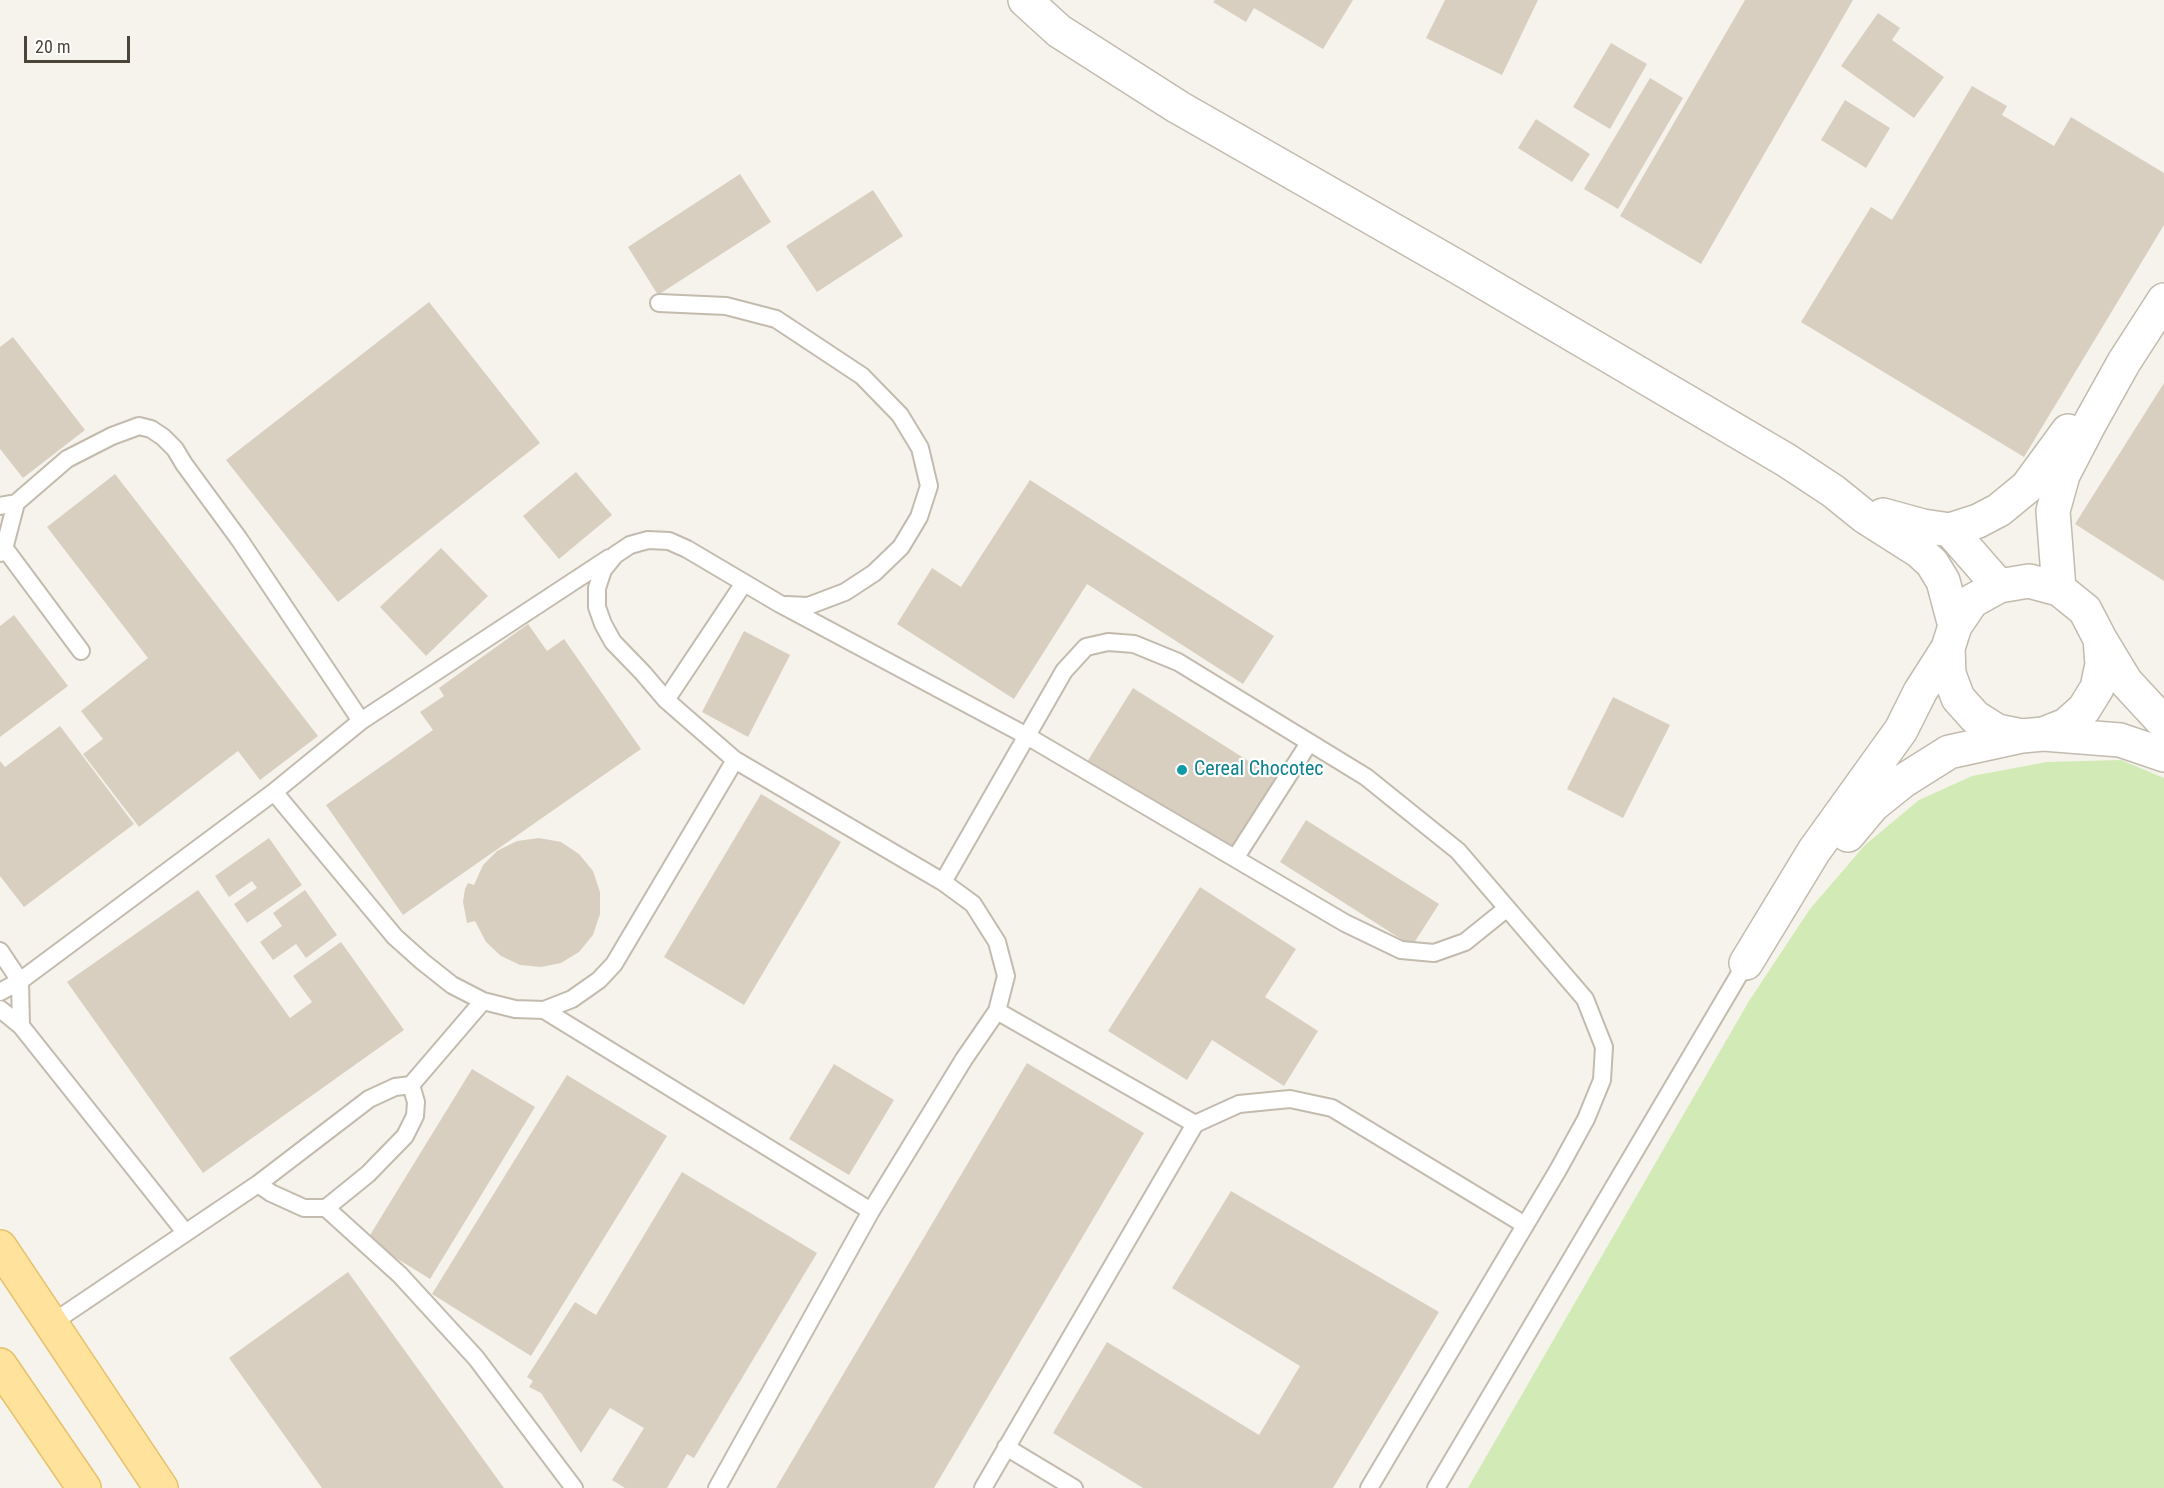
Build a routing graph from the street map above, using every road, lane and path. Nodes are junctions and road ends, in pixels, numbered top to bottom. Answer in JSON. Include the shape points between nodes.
{"nodes":[{"id":1,"x":1025,"y":0,"type":"edge"},
{"id":2,"x":2164,"y":300,"type":"edge"},
{"id":3,"x":659,"y":303,"type":"dead end"},
{"id":4,"x":2124,"y":362,"type":"junction"},
{"id":5,"x":1833,"y":492,"type":"junction"},
{"id":6,"x":8,"y":505,"type":"edge"},
{"id":7,"x":1950,"y":530,"type":"junction"},
{"id":8,"x":2,"y":548,"type":"edge"},
{"id":9,"x":615,"y":555,"type":"junction"},
{"id":10,"x":744,"y":583,"type":"junction"},
{"id":11,"x":1999,"y":585,"type":"junction"},
{"id":12,"x":2059,"y":589,"type":"junction"},
{"id":13,"x":780,"y":604,"type":"junction"},
{"id":14,"x":1951,"y":637,"type":"junction"},
{"id":15,"x":2100,"y":639,"type":"junction"},
{"id":16,"x":81,"y":651,"type":"dead end"},
{"id":17,"x":666,"y":700,"type":"junction"},
{"id":18,"x":361,"y":721,"type":"junction"},
{"id":19,"x":2164,"y":723,"type":"edge"},
{"id":20,"x":2033,"y":735,"type":"junction"},
{"id":21,"x":1026,"y":736,"type":"junction"},
{"id":22,"x":1309,"y":742,"type":"junction"},
{"id":23,"x":2164,"y":755,"type":"edge"},
{"id":24,"x":735,"y":760,"type":"junction"},
{"id":25,"x":274,"y":792,"type":"junction"},
{"id":26,"x":1236,"y":857,"type":"junction"},
{"id":27,"x":943,"y":882,"type":"junction"},
{"id":28,"x":1506,"y":909,"type":"junction"},
{"id":29,"x":0,"y":951,"type":"edge"},
{"id":30,"x":1746,"y":963,"type":"junction"},
{"id":31,"x":20,"y":981,"type":"junction"},
{"id":32,"x":0,"y":992,"type":"edge"},
{"id":33,"x":483,"y":1001,"type":"junction"},
{"id":34,"x":0,"y":1009,"type":"edge"},
{"id":35,"x":544,"y":1010,"type":"junction"},
{"id":36,"x":997,"y":1011,"type":"junction"},
{"id":37,"x":21,"y":1026,"type":"junction"},
{"id":38,"x":411,"y":1085,"type":"junction"},
{"id":39,"x":1195,"y":1124,"type":"junction"},
{"id":40,"x":258,"y":1184,"type":"junction"},
{"id":41,"x":326,"y":1208,"type":"junction"},
{"id":42,"x":871,"y":1211,"type":"junction"},
{"id":43,"x":1525,"y":1225,"type":"junction"},
{"id":44,"x":185,"y":1232,"type":"junction"},
{"id":45,"x":0,"y":1247,"type":"edge"},
{"id":46,"x":52,"y":1323,"type":"junction"},
{"id":47,"x":0,"y":1365,"type":"edge"},
{"id":48,"x":1006,"y":1447,"type":"junction"},
{"id":49,"x":84,"y":1488,"type":"edge"},
{"id":50,"x":161,"y":1488,"type":"edge"},
{"id":51,"x":574,"y":1488,"type":"edge"},
{"id":52,"x":717,"y":1488,"type":"edge"},
{"id":53,"x":983,"y":1488,"type":"edge"},
{"id":54,"x":1074,"y":1488,"type":"edge"},
{"id":55,"x":1370,"y":1488,"type":"edge"},
{"id":56,"x":1436,"y":1488,"type":"edge"}],
"edges":[{"from":1,"to":5,"type":"street","via":[[1059,31],[1178,107],[1786,460]]},
{"from":2,"to":4,"type":"street"},
{"from":3,"to":13,"type":"lane","via":[[726,306],[776,319],[862,376],[900,415],[920,448],[928,486],[919,517],[901,547],[874,573],[845,592],[808,606]]},
{"from":4,"to":7,"type":"street","via":[[2027,487],[1999,510]]},
{"from":4,"to":12,"type":"street","via":[[2063,475],[2055,502],[2053,535]]},
{"from":5,"to":7,"type":"street","via":[[1878,513]]},
{"from":5,"to":14,"type":"street","via":[[1932,563],[1943,581]]},
{"from":6,"to":8,"type":"lane"},
{"from":6,"to":18,"type":"lane","via":[[67,459],[112,436],[139,426],[163,436],[239,539]]},
{"from":7,"to":11,"type":"street"},
{"from":8,"to":16,"type":"lane"},
{"from":9,"to":10,"type":"lane","via":[[648,540],[669,541]]},
{"from":9,"to":17,"type":"lane","via":[[603,570],[597,588],[597,607],[613,642]]},
{"from":9,"to":18,"type":"lane"},
{"from":10,"to":13,"type":"lane"},
{"from":10,"to":17,"type":"lane"},
{"from":11,"to":12,"type":"street","via":[[2029,581]]},
{"from":11,"to":14,"type":"street","via":[[1972,601]]},
{"from":12,"to":15,"type":"street","via":[[2085,610]]},
{"from":13,"to":21,"type":"lane"},
{"from":14,"to":20,"type":"street","via":[[1949,674],[1958,698],[1975,717],[1997,731]]},
{"from":14,"to":30,"type":"street","via":[[1901,730],[1814,850]]},
{"from":15,"to":19,"type":"street","via":[[2126,682]]},
{"from":15,"to":20,"type":"street","via":[[2102,664],[2097,688],[2084,709],[2066,725]]},
{"from":17,"to":24,"type":"lane"},
{"from":18,"to":25,"type":"lane"},
{"from":20,"to":23,"type":"street","via":[[2120,740]]},
{"from":20,"to":30,"type":"street","via":[[1949,752],[1873,805]]},
{"from":21,"to":22,"type":"lane","via":[[1064,671],[1086,647],[1108,642],[1134,644],[1178,662]]},
{"from":21,"to":26,"type":"lane"},
{"from":21,"to":27,"type":"lane"},
{"from":22,"to":26,"type":"lane"},
{"from":22,"to":28,"type":"lane","via":[[1366,777],[1458,851]]},
{"from":24,"to":27,"type":"lane"},
{"from":24,"to":35,"type":"lane","via":[[614,964],[572,999]]},
{"from":25,"to":31,"type":"lane"},
{"from":25,"to":33,"type":"lane","via":[[395,937],[452,986]]},
{"from":26,"to":28,"type":"lane","via":[[1345,923],[1401,950],[1434,953],[1465,942]]},
{"from":27,"to":36,"type":"lane","via":[[973,904],[997,942],[1006,976]]},
{"from":28,"to":43,"type":"lane","via":[[1585,999],[1604,1047],[1602,1080],[1586,1119]]},
{"from":29,"to":31,"type":"lane"},
{"from":30,"to":56,"type":"lane"},
{"from":31,"to":32,"type":"lane"},
{"from":31,"to":37,"type":"lane"},
{"from":33,"to":35,"type":"lane","via":[[515,1009]]},
{"from":33,"to":38,"type":"lane"},
{"from":34,"to":37,"type":"lane"},
{"from":35,"to":42,"type":"lane"},
{"from":36,"to":39,"type":"lane"},
{"from":36,"to":42,"type":"lane"},
{"from":37,"to":44,"type":"lane"},
{"from":38,"to":40,"type":"lane","via":[[394,1087],[369,1099]]},
{"from":38,"to":41,"type":"lane","via":[[415,1116],[405,1136],[368,1174]]},
{"from":39,"to":43,"type":"lane","via":[[1239,1104],[1290,1099],[1332,1108]]},
{"from":39,"to":48,"type":"lane"},
{"from":40,"to":41,"type":"lane","via":[[304,1208]]},
{"from":40,"to":44,"type":"lane"},
{"from":41,"to":51,"type":"lane","via":[[400,1275],[476,1358]]},
{"from":42,"to":52,"type":"lane"},
{"from":43,"to":55,"type":"lane"},
{"from":44,"to":46,"type":"lane"},
{"from":45,"to":46,"type":"main road"},
{"from":46,"to":50,"type":"main road"},
{"from":47,"to":49,"type":"main road"},
{"from":48,"to":53,"type":"lane"},
{"from":48,"to":54,"type":"lane"}]}
